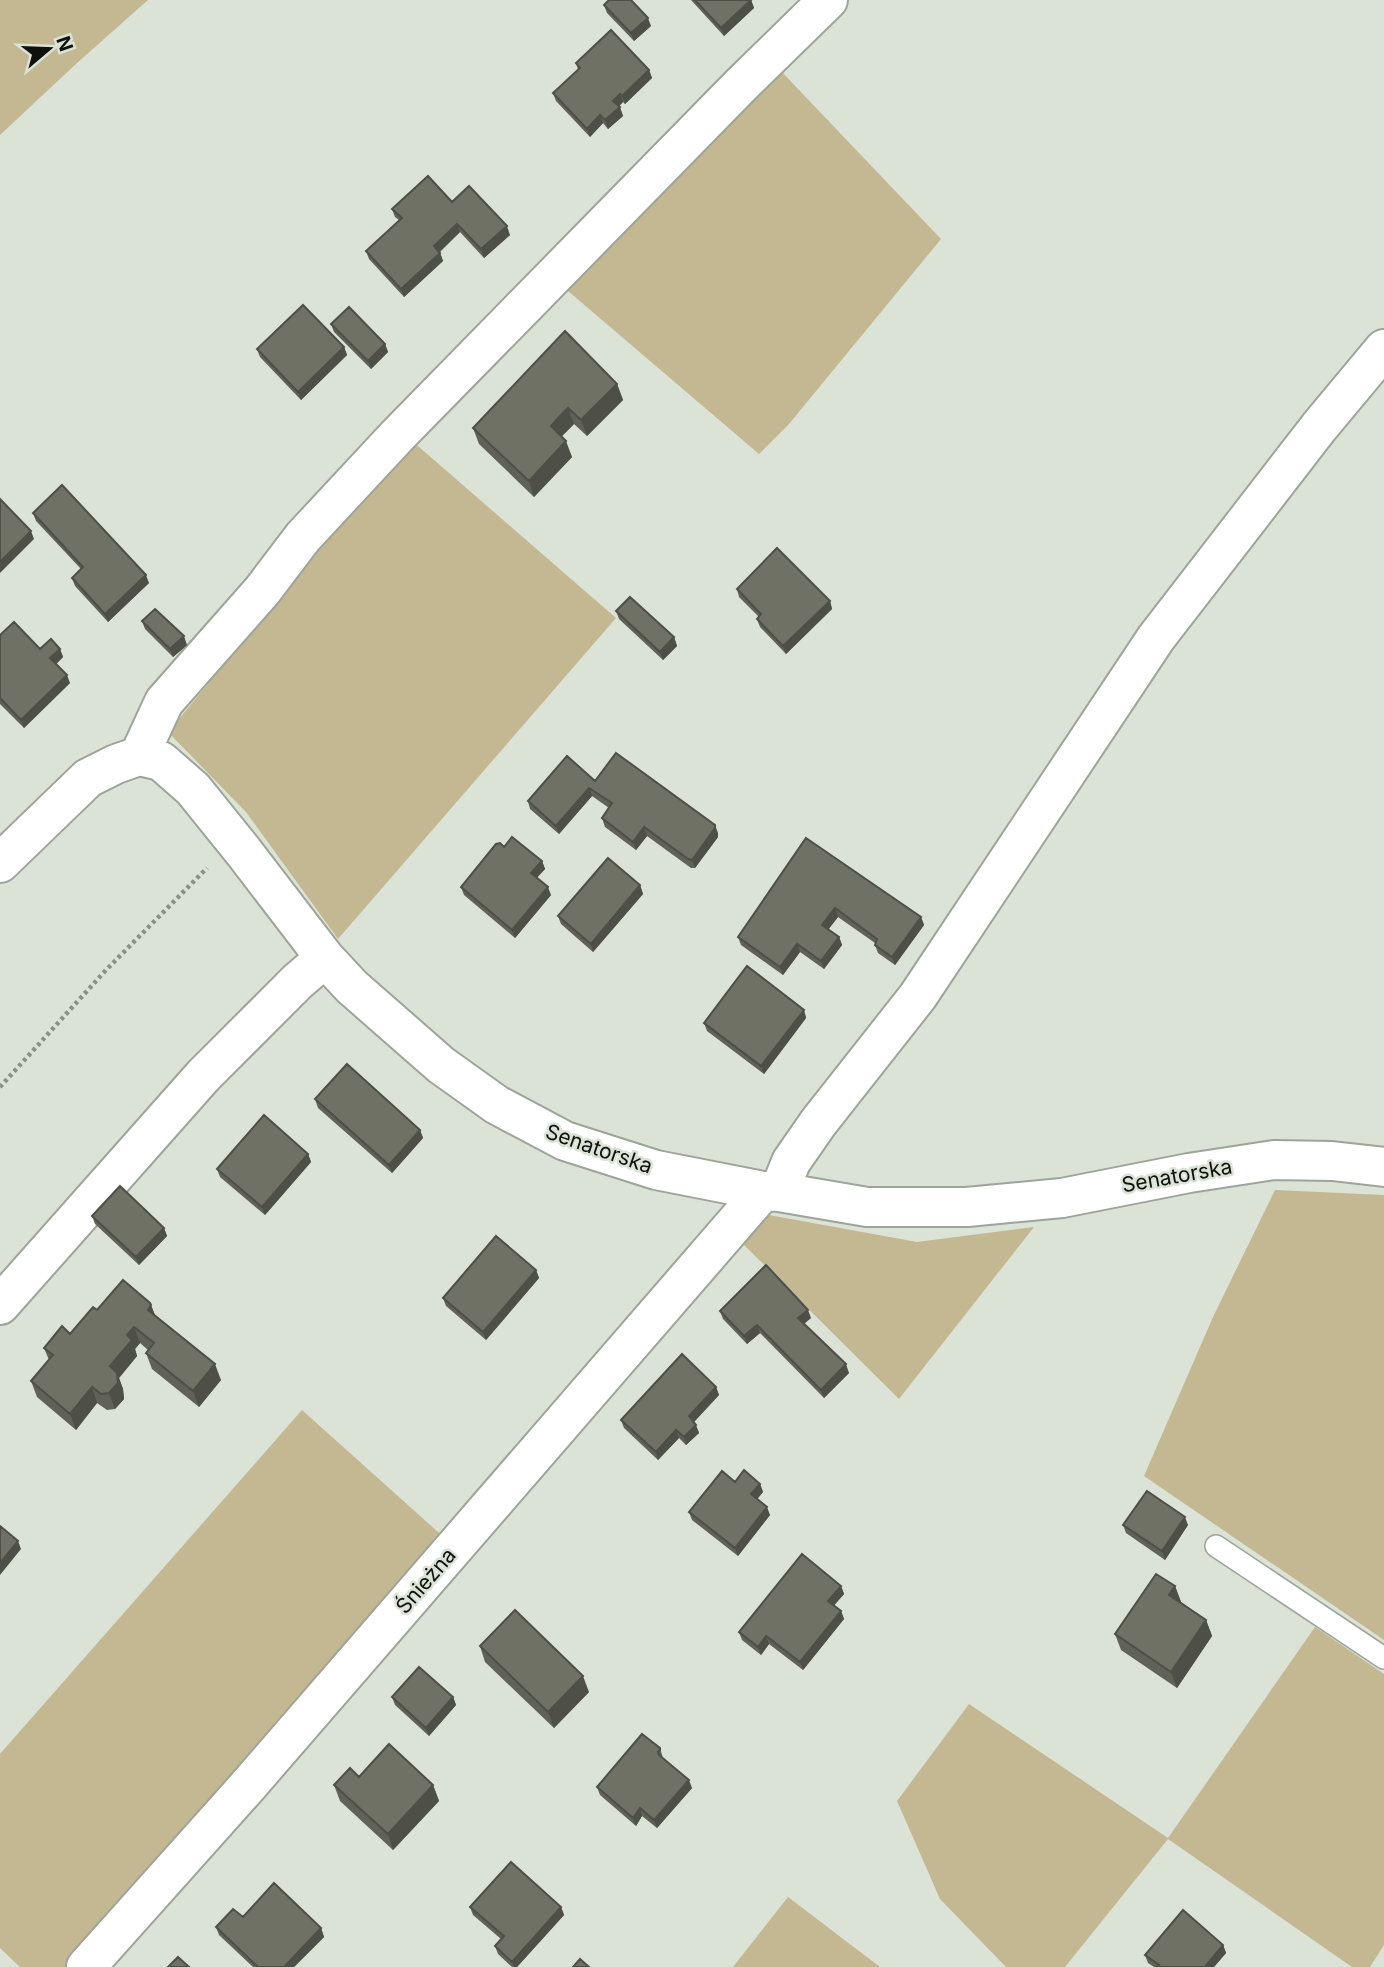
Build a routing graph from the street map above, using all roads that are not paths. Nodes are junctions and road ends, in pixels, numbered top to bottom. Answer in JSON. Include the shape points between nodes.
{"nodes":[{"id":1,"x":828,"y":0,"type":"edge"},
{"id":2,"x":1384,"y":349,"type":"edge"},
{"id":3,"x":139,"y":756,"type":"junction"},
{"id":4,"x":0,"y":863,"type":"edge"},
{"id":5,"x":324,"y":958,"type":"junction"},
{"id":6,"x":1384,"y":1167,"type":"edge"},
{"id":7,"x":771,"y":1191,"type":"junction"},
{"id":8,"x":0,"y":1305,"type":"edge"},
{"id":9,"x":1216,"y":1546,"type":"dead end"},
{"id":10,"x":1384,"y":1658,"type":"edge"},
{"id":11,"x":86,"y":1967,"type":"edge"}],
"edges":[{"from":1,"to":3,"type":"street","via":[[454,377],[303,537],[262,592],[164,702]]},
{"from":2,"to":7,"type":"street","name":"Śnieżna","via":[[1156,639],[918,996]]},
{"from":3,"to":4,"type":"street","via":[[88,778]]},
{"from":3,"to":5,"type":"street","name":"Senatorska","via":[[161,761],[194,789]]},
{"from":5,"to":7,"type":"street","name":"Senatorska","via":[[441,1065],[527,1123],[565,1141],[656,1170]]},
{"from":5,"to":8,"type":"street","via":[[204,1076]]},
{"from":6,"to":7,"type":"street","name":"Senatorska","via":[[1274,1160],[1062,1198],[967,1208],[867,1207]]},
{"from":7,"to":11,"type":"street","name":"Śnieżna"},
{"from":9,"to":10,"type":"lane"}]}
